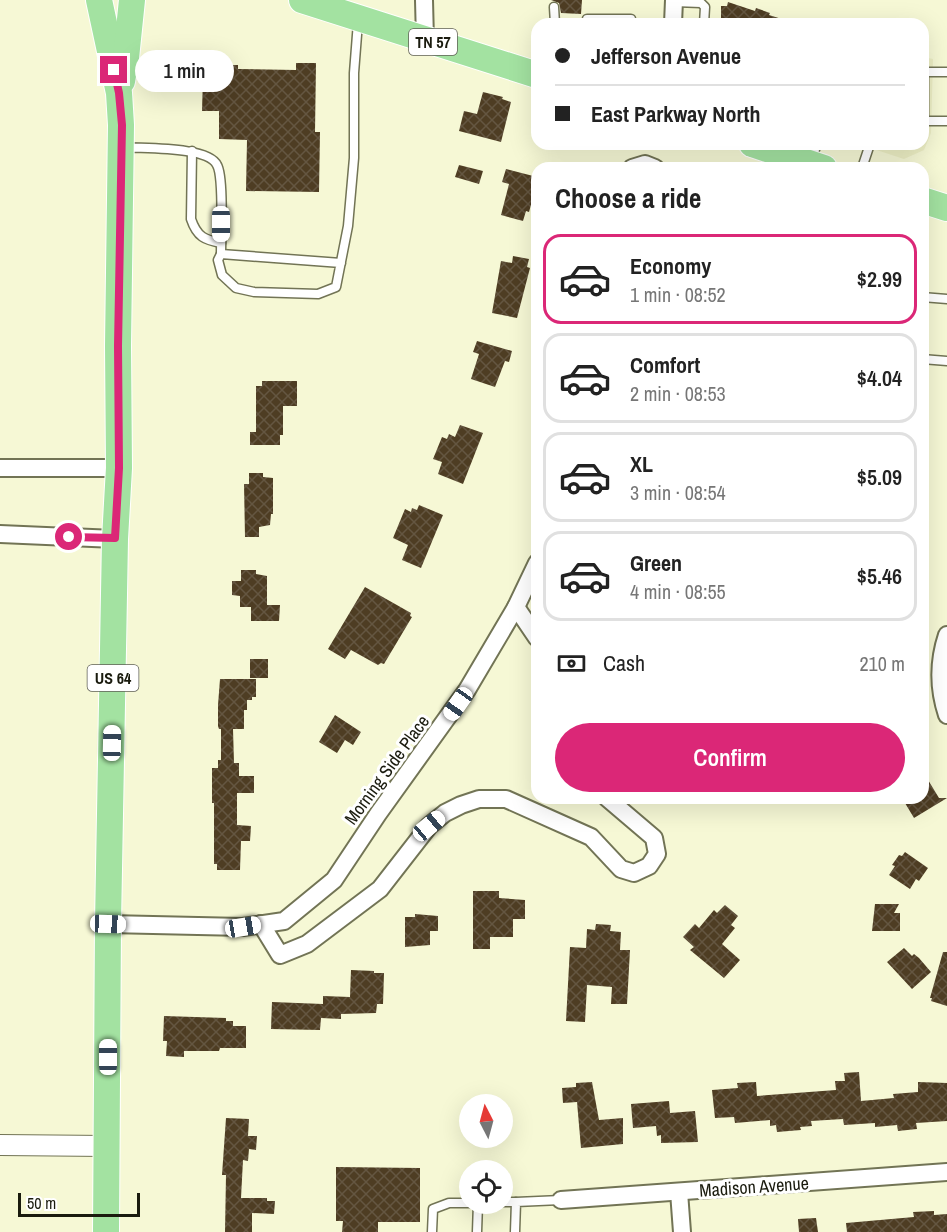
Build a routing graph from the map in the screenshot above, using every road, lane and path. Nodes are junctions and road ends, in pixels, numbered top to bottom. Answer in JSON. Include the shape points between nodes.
{"nodes":[{"id":1,"x":99,"y":0,"type":"edge"},
{"id":2,"x":132,"y":0,"type":"edge"},
{"id":3,"x":302,"y":0,"type":"edge"},
{"id":4,"x":424,"y":0,"type":"edge"},
{"id":5,"x":674,"y":1,"type":"edge"},
{"id":6,"x":554,"y":7,"type":"dead end"},
{"id":7,"x":355,"y":15,"type":"junction"},
{"id":8,"x":555,"y":18,"type":"edge"},
{"id":9,"x":587,"y":18,"type":"edge"},
{"id":10,"x":630,"y":18,"type":"edge"},
{"id":11,"x":673,"y":18,"type":"edge"},
{"id":12,"x":704,"y":18,"type":"edge"},
{"id":13,"x":425,"y":40,"type":"junction"},
{"id":14,"x":929,"y":72,"type":"edge"},
{"id":15,"x":947,"y":72,"type":"edge"},
{"id":16,"x":531,"y":73,"type":"edge"},
{"id":17,"x":119,"y":93,"type":"junction"},
{"id":18,"x":929,"y":120,"type":"edge"},
{"id":19,"x":947,"y":120,"type":"edge"},
{"id":20,"x":121,"y":147,"type":"junction"},
{"id":21,"x":781,"y":150,"type":"edge"},
{"id":22,"x":192,"y":152,"type":"junction"},
{"id":23,"x":817,"y":158,"type":"edge"},
{"id":24,"x":929,"y":202,"type":"edge"},
{"id":25,"x":947,"y":208,"type":"edge"},
{"id":26,"x":221,"y":243,"type":"junction"},
{"id":27,"x":221,"y":254,"type":"junction"},
{"id":28,"x":341,"y":264,"type":"junction"},
{"id":29,"x":929,"y":298,"type":"edge"},
{"id":30,"x":947,"y":299,"type":"edge"},
{"id":31,"x":929,"y":360,"type":"edge"},
{"id":32,"x":947,"y":361,"type":"edge"},
{"id":33,"x":0,"y":468,"type":"edge"},
{"id":34,"x":119,"y":468,"type":"junction"},
{"id":35,"x":0,"y":534,"type":"edge"},
{"id":36,"x":115,"y":538,"type":"junction"},
{"id":37,"x":531,"y":576,"type":"edge"},
{"id":38,"x":516,"y":607,"type":"junction"},
{"id":39,"x":531,"y":629,"type":"edge"},
{"id":40,"x":947,"y":635,"type":"edge"},
{"id":41,"x":947,"y":715,"type":"edge"},
{"id":42,"x":614,"y":804,"type":"edge"},
{"id":43,"x":108,"y":924,"type":"junction"},
{"id":44,"x":261,"y":924,"type":"junction"},
{"id":45,"x":0,"y":1144,"type":"edge"},
{"id":46,"x":107,"y":1146,"type":"junction"},
{"id":47,"x":947,"y":1172,"type":"edge"},
{"id":48,"x":679,"y":1192,"type":"junction"},
{"id":49,"x":561,"y":1200,"type":"joint"},
{"id":50,"x":516,"y":1202,"type":"joint"},
{"id":51,"x":459,"y":1203,"type":"edge"},
{"id":52,"x":478,"y":1214,"type":"edge"},
{"id":53,"x":106,"y":1232,"type":"edge"},
{"id":54,"x":432,"y":1232,"type":"edge"},
{"id":55,"x":477,"y":1232,"type":"edge"},
{"id":56,"x":515,"y":1232,"type":"edge"},
{"id":57,"x":682,"y":1232,"type":"edge"}],
"edges":[{"from":1,"to":17,"type":"main road","number":"US 64"},
{"from":2,"to":17,"type":"main road"},
{"from":3,"to":7,"type":"main road","number":"TN 57"},
{"from":4,"to":13,"type":"street"},
{"from":5,"to":11,"type":"street"},
{"from":5,"to":12,"type":"lane","via":[[701,3]]},
{"from":6,"to":8,"type":"lane"},
{"from":7,"to":13,"type":"main road","number":"TN 57"},
{"from":7,"to":28,"type":"lane","via":[[354,158]]},
{"from":9,"to":10,"type":"lane"},
{"from":13,"to":16,"type":"main road","number":"TN 57"},
{"from":14,"to":15,"type":"lane"},
{"from":17,"to":20,"type":"main road","number":"US 64"},
{"from":18,"to":19,"type":"lane"},
{"from":20,"to":22,"type":"lane"},
{"from":20,"to":34,"type":"main road","number":"US 64"},
{"from":21,"to":23,"type":"main road"},
{"from":22,"to":26,"type":"lane","via":[[208,156],[217,164]]},
{"from":22,"to":26,"type":"lane","via":[[191,219],[204,240]]},
{"from":24,"to":25,"type":"main road"},
{"from":26,"to":27,"type":"lane"},
{"from":27,"to":28,"type":"lane"},
{"from":27,"to":28,"type":"lane","via":[[218,260],[228,282],[254,292],[318,294],[336,287]]},
{"from":29,"to":30,"type":"lane"},
{"from":31,"to":32,"type":"lane"},
{"from":33,"to":34,"type":"street"},
{"from":34,"to":36,"type":"main road","number":"US 64"},
{"from":35,"to":36,"type":"street"},
{"from":36,"to":43,"type":"main road","number":"US 64"},
{"from":37,"to":38,"type":"street","name":"Morning Side Place"},
{"from":38,"to":39,"type":"street"},
{"from":38,"to":44,"type":"street","name":"Morning Side Place","via":[[467,690],[334,880],[284,921]]},
{"from":40,"to":41,"type":"street","via":[[940,677]]},
{"from":42,"to":44,"type":"street","via":[[654,838],[657,854],[649,866],[634,873],[621,869],[591,837],[506,799],[479,800],[461,805],[429,826],[380,889],[307,944],[280,955]]},
{"from":43,"to":44,"type":"street","name":"Morning Side Place"},
{"from":43,"to":46,"type":"main road","number":"US 64"},
{"from":45,"to":46,"type":"street"},
{"from":46,"to":53,"type":"main road","number":"US 64"},
{"from":47,"to":48,"type":"street","name":"Madison Avenue"},
{"from":48,"to":49,"type":"street","name":"Madison Avenue"},
{"from":48,"to":57,"type":"street"},
{"from":49,"to":50,"type":"lane"},
{"from":50,"to":56,"type":"lane"},
{"from":51,"to":54,"type":"lane","via":[[433,1209]]},
{"from":52,"to":55,"type":"lane"}]}
